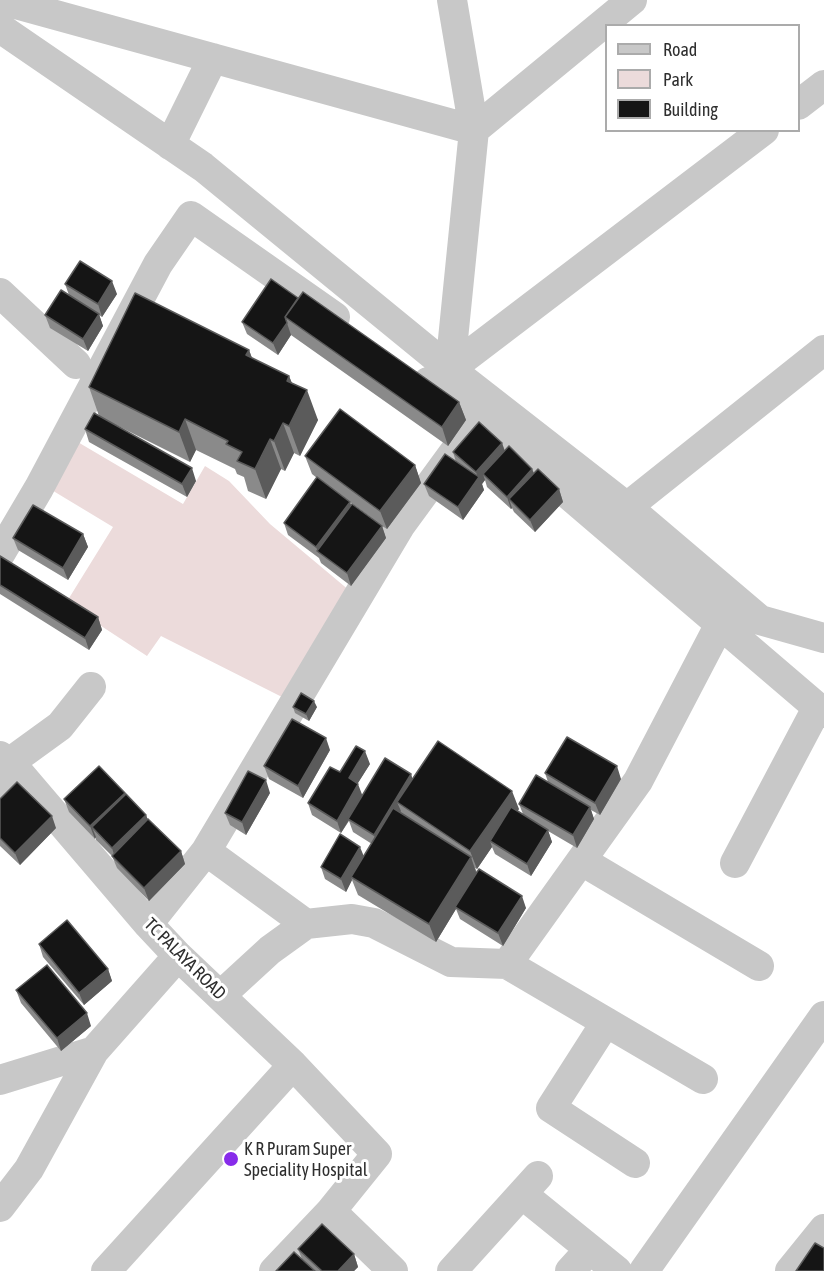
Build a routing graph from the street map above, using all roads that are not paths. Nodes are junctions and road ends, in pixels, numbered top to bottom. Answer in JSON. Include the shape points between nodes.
{"nodes":[{"id":1,"x":1,"y":0,"type":"edge"},
{"id":2,"x":452,"y":0,"type":"edge"},
{"id":3,"x":632,"y":0,"type":"edge"},
{"id":4,"x":0,"y":28,"type":"edge"},
{"id":5,"x":213,"y":58,"type":"junction"},
{"id":6,"x":824,"y":85,"type":"edge"},
{"id":7,"x":800,"y":103,"type":"edge"},
{"id":8,"x":474,"y":130,"type":"junction"},
{"id":9,"x":761,"y":132,"type":"edge"},
{"id":10,"x":170,"y":145,"type":"junction"},
{"id":11,"x":0,"y":293,"type":"edge"},
{"id":12,"x":354,"y":331,"type":"edge"},
{"id":13,"x":824,"y":350,"type":"edge"},
{"id":14,"x":76,"y":363,"type":"dead end"},
{"id":15,"x":402,"y":364,"type":"edge"},
{"id":16,"x":450,"y":369,"type":"junction"},
{"id":17,"x":479,"y":418,"type":"junction"},
{"id":18,"x":627,"y":507,"type":"junction"},
{"id":19,"x":0,"y":554,"type":"edge"},
{"id":20,"x":720,"y":624,"type":"junction"},
{"id":21,"x":824,"y":638,"type":"edge"},
{"id":22,"x":91,"y":687,"type":"dead end"},
{"id":23,"x":821,"y":710,"type":"edge"},
{"id":24,"x":9,"y":764,"type":"edge"},
{"id":25,"x":0,"y":796,"type":"edge"},
{"id":26,"x":206,"y":851,"type":"junction"},
{"id":27,"x":582,"y":861,"type":"junction"},
{"id":28,"x":735,"y":863,"type":"dead end"},
{"id":29,"x":148,"y":924,"type":"junction"},
{"id":30,"x":306,"y":924,"type":"junction"},
{"id":31,"x":178,"y":956,"type":"junction"},
{"id":32,"x":507,"y":964,"type":"junction"},
{"id":33,"x":759,"y":966,"type":"dead end"},
{"id":34,"x":221,"y":995,"type":"junction"},
{"id":35,"x":824,"y":1016,"type":"edge"},
{"id":36,"x":606,"y":1022,"type":"junction"},
{"id":37,"x":93,"y":1052,"type":"junction"},
{"id":38,"x":293,"y":1065,"type":"junction"},
{"id":39,"x":703,"y":1079,"type":"dead end"},
{"id":40,"x":0,"y":1080,"type":"edge"},
{"id":41,"x":635,"y":1163,"type":"dead end"},
{"id":42,"x":0,"y":1207,"type":"edge"},
{"id":43,"x":331,"y":1211,"type":"junction"},
{"id":44,"x":824,"y":1229,"type":"edge"},
{"id":45,"x":590,"y":1249,"type":"junction"},
{"id":46,"x":106,"y":1271,"type":"edge"},
{"id":47,"x":274,"y":1271,"type":"edge"},
{"id":48,"x":393,"y":1271,"type":"edge"},
{"id":49,"x":452,"y":1271,"type":"edge"},
{"id":50,"x":570,"y":1271,"type":"edge"},
{"id":51,"x":617,"y":1271,"type":"edge"},
{"id":52,"x":644,"y":1271,"type":"edge"},
{"id":53,"x":790,"y":1271,"type":"edge"}],
"edges":[{"from":1,"to":5,"type":"street"},
{"from":2,"to":8,"type":"street"},
{"from":3,"to":8,"type":"street"},
{"from":4,"to":10,"type":"street"},
{"from":5,"to":8,"type":"street"},
{"from":5,"to":10,"type":"street"},
{"from":6,"to":7,"type":"street"},
{"from":8,"to":16,"type":"street"},
{"from":9,"to":16,"type":"street"},
{"from":10,"to":16,"type":"street"},
{"from":11,"to":14,"type":"street"},
{"from":12,"to":19,"type":"street","via":[[192,216],[158,264]]},
{"from":13,"to":18,"type":"street"},
{"from":15,"to":17,"type":"street"},
{"from":16,"to":18,"type":"street"},
{"from":17,"to":20,"type":"street"},
{"from":17,"to":26,"type":"street","via":[[400,525]]},
{"from":18,"to":21,"type":"street","via":[[760,620]]},
{"from":20,"to":23,"type":"street"},
{"from":20,"to":27,"type":"street","via":[[638,781]]},
{"from":22,"to":24,"type":"street","via":[[60,726]]},
{"from":23,"to":28,"type":"street"},
{"from":24,"to":25,"type":"street"},
{"from":24,"to":29,"type":"street","name":"TC PALAYA ROAD"},
{"from":26,"to":29,"type":"street"},
{"from":26,"to":30,"type":"street"},
{"from":27,"to":32,"type":"street"},
{"from":27,"to":33,"type":"street"},
{"from":29,"to":31,"type":"street","name":"TC PALAYA ROAD"},
{"from":30,"to":32,"type":"street","via":[[352,919],[374,922],[451,962]]},
{"from":30,"to":34,"type":"street","via":[[270,950]]},
{"from":31,"to":34,"type":"street","name":"TC PALAYA ROAD"},
{"from":31,"to":37,"type":"street"},
{"from":32,"to":36,"type":"street"},
{"from":34,"to":38,"type":"street","name":"TC PALAYA ROAD"},
{"from":35,"to":52,"type":"street"},
{"from":36,"to":39,"type":"street"},
{"from":36,"to":41,"type":"street","via":[[551,1108]]},
{"from":37,"to":40,"type":"street"},
{"from":37,"to":42,"type":"street","via":[[30,1168]]},
{"from":38,"to":43,"type":"street","name":"TC PALAYA ROAD","via":[[377,1154]]},
{"from":38,"to":46,"type":"street"},
{"from":43,"to":47,"type":"street"},
{"from":43,"to":48,"type":"street"},
{"from":44,"to":53,"type":"street"},
{"from":45,"to":49,"type":"street","via":[[530,1185]]},
{"from":45,"to":50,"type":"street"},
{"from":45,"to":51,"type":"street"}]}
